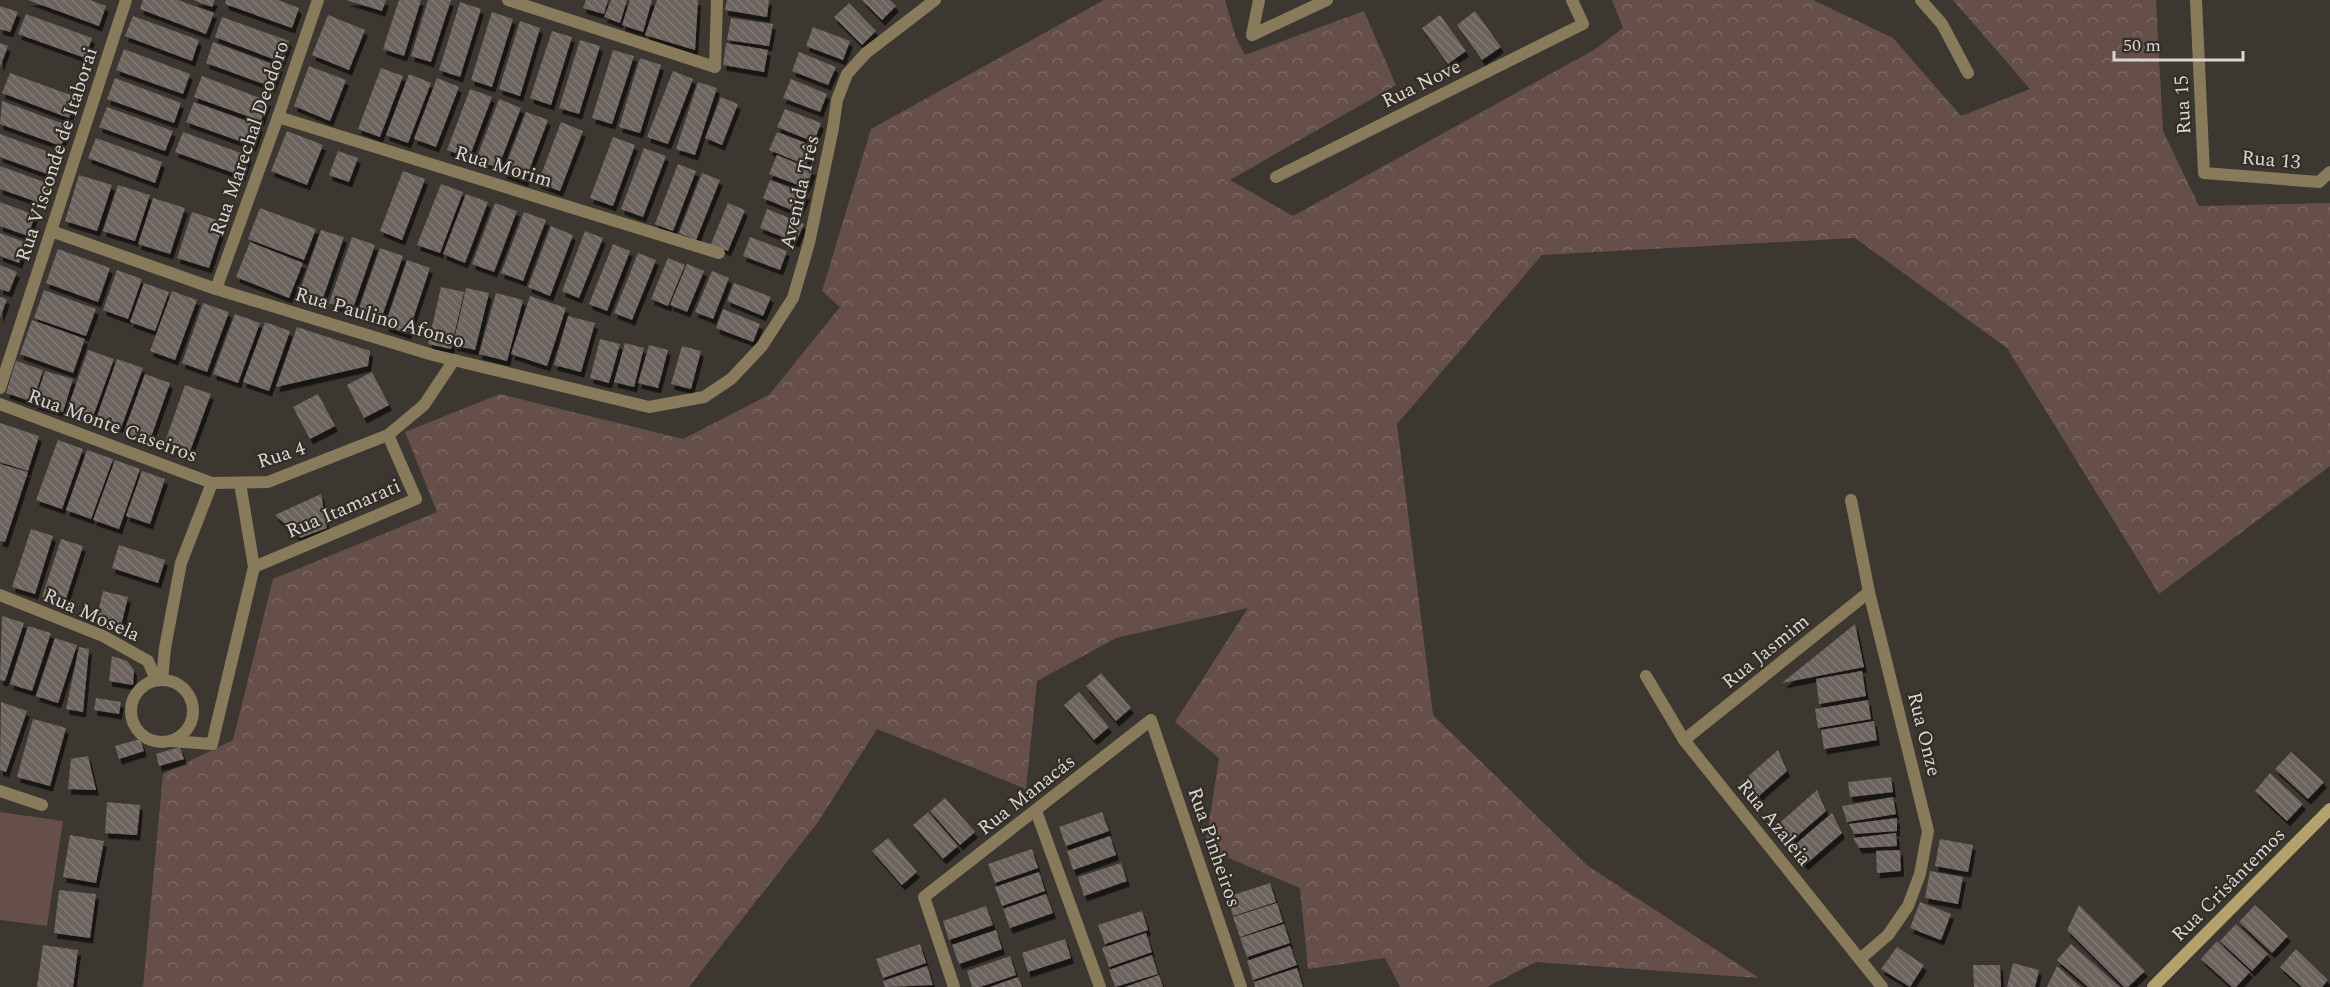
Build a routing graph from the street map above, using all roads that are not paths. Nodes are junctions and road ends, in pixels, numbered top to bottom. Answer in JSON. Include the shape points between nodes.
{"nodes":[{"id":1,"x":126,"y":0,"type":"edge"},
{"id":2,"x":318,"y":0,"type":"edge"},
{"id":3,"x":510,"y":0,"type":"edge"},
{"id":4,"x":717,"y":0,"type":"edge"},
{"id":5,"x":935,"y":0,"type":"edge"},
{"id":6,"x":1258,"y":0,"type":"edge"},
{"id":7,"x":1327,"y":0,"type":"edge"},
{"id":8,"x":1572,"y":0,"type":"edge"},
{"id":9,"x":1921,"y":0,"type":"edge"},
{"id":10,"x":2196,"y":0,"type":"edge"},
{"id":11,"x":1968,"y":73,"type":"dead end"},
{"id":12,"x":278,"y":117,"type":"junction"},
{"id":13,"x":2330,"y":172,"type":"edge"},
{"id":14,"x":2205,"y":173,"type":"joint"},
{"id":15,"x":1276,"y":177,"type":"dead end"},
{"id":16,"x":51,"y":231,"type":"junction"},
{"id":17,"x":718,"y":253,"type":"dead end"},
{"id":18,"x":216,"y":289,"type":"junction"},
{"id":19,"x":454,"y":360,"type":"junction"},
{"id":20,"x":0,"y":388,"type":"edge"},
{"id":21,"x":704,"y":397,"type":"joint"},
{"id":22,"x":0,"y":404,"type":"edge"},
{"id":23,"x":388,"y":435,"type":"junction"},
{"id":24,"x":212,"y":483,"type":"junction"},
{"id":25,"x":240,"y":483,"type":"junction"},
{"id":26,"x":1851,"y":500,"type":"dead end"},
{"id":27,"x":254,"y":567,"type":"junction"},
{"id":28,"x":1869,"y":592,"type":"junction"},
{"id":29,"x":0,"y":595,"type":"edge"},
{"id":30,"x":1646,"y":676,"type":"dead end"},
{"id":31,"x":159,"y":680,"type":"junction"},
{"id":32,"x":1151,"y":720,"type":"joint"},
{"id":33,"x":1684,"y":740,"type":"junction"},
{"id":34,"x":171,"y":741,"type":"junction"},
{"id":35,"x":0,"y":791,"type":"edge"},
{"id":36,"x":42,"y":806,"type":"dead end"},
{"id":37,"x":2330,"y":809,"type":"edge"},
{"id":38,"x":1036,"y":811,"type":"junction"},
{"id":39,"x":1860,"y":959,"type":"junction"},
{"id":40,"x":954,"y":987,"type":"edge"},
{"id":41,"x":1100,"y":987,"type":"edge"},
{"id":42,"x":1241,"y":987,"type":"edge"},
{"id":43,"x":1882,"y":987,"type":"edge"},
{"id":44,"x":2153,"y":987,"type":"edge"}],
"edges":[{"from":1,"to":16,"type":"street","name":"Rua Visconde de Itaborai"},
{"from":2,"to":12,"type":"street","name":"Rua Marechal Deodoro"},
{"from":3,"to":4,"type":"street","via":[[715,67]]},
{"from":5,"to":21,"type":"street","name":"Avenida Três","via":[[866,53],[847,74],[837,100],[809,243],[793,298],[762,346],[731,379]]},
{"from":6,"to":7,"type":"street","via":[[1252,35]]},
{"from":8,"to":15,"type":"street","name":"Rua Nove","via":[[1583,24]]},
{"from":9,"to":11,"type":"street","via":[[1942,24]]},
{"from":10,"to":14,"type":"street","name":"Rua 15"},
{"from":12,"to":17,"type":"street","name":"Rua Morim"},
{"from":12,"to":18,"type":"street","name":"Rua Marechal Deodoro"},
{"from":13,"to":14,"type":"street","name":"Rua 13","via":[[2319,182]]},
{"from":16,"to":18,"type":"street","name":"Rua Paulino Afonso"},
{"from":16,"to":20,"type":"street","name":"Rua Visconde de Itaborai"},
{"from":18,"to":19,"type":"street","name":"Rua Paulino Afonso"},
{"from":19,"to":21,"type":"street","name":"Rua Paulino Afonso","via":[[649,407]]},
{"from":19,"to":23,"type":"street","name":"Rua 4","via":[[424,405]]},
{"from":22,"to":24,"type":"street","name":"Rua Monte Caseiros"},
{"from":23,"to":25,"type":"street","name":"Rua 4","via":[[268,482]]},
{"from":23,"to":27,"type":"street","name":"Rua Itamarati","via":[[416,499]]},
{"from":24,"to":25,"type":"street","name":"Rua 4"},
{"from":24,"to":31,"type":"street","via":[[181,563]]},
{"from":25,"to":27,"type":"street"},
{"from":26,"to":28,"type":"street","name":"Rua Onze"},
{"from":27,"to":34,"type":"street","via":[[212,744]]},
{"from":28,"to":33,"type":"street","name":"Rua Jasmim"},
{"from":28,"to":39,"type":"street","name":"Rua Onze","via":[[1928,831],[1920,874],[1908,906],[1888,935]]},
{"from":29,"to":31,"type":"street","name":"Rua Mosela","via":[[103,636],[148,661]]},
{"from":30,"to":33,"type":"street","name":"Rua Azaleia"},
{"from":31,"to":34,"type":"street","via":[[186,689],[194,709],[188,729]]},
{"from":31,"to":34,"type":"street","via":[[139,690],[131,718],[142,736],[151,741]]},
{"from":32,"to":38,"type":"street","name":"Rua Manacás"},
{"from":32,"to":42,"type":"street","name":"Rua Pinheiros"},
{"from":33,"to":39,"type":"street","name":"Rua Azaleia"},
{"from":35,"to":36,"type":"street"},
{"from":37,"to":44,"type":"street","name":"Rua Crisântemos"},
{"from":38,"to":40,"type":"street","name":"Rua Manacás","via":[[924,897]]},
{"from":38,"to":41,"type":"street"},
{"from":39,"to":43,"type":"street","name":"Rua Azaleia"}]}
